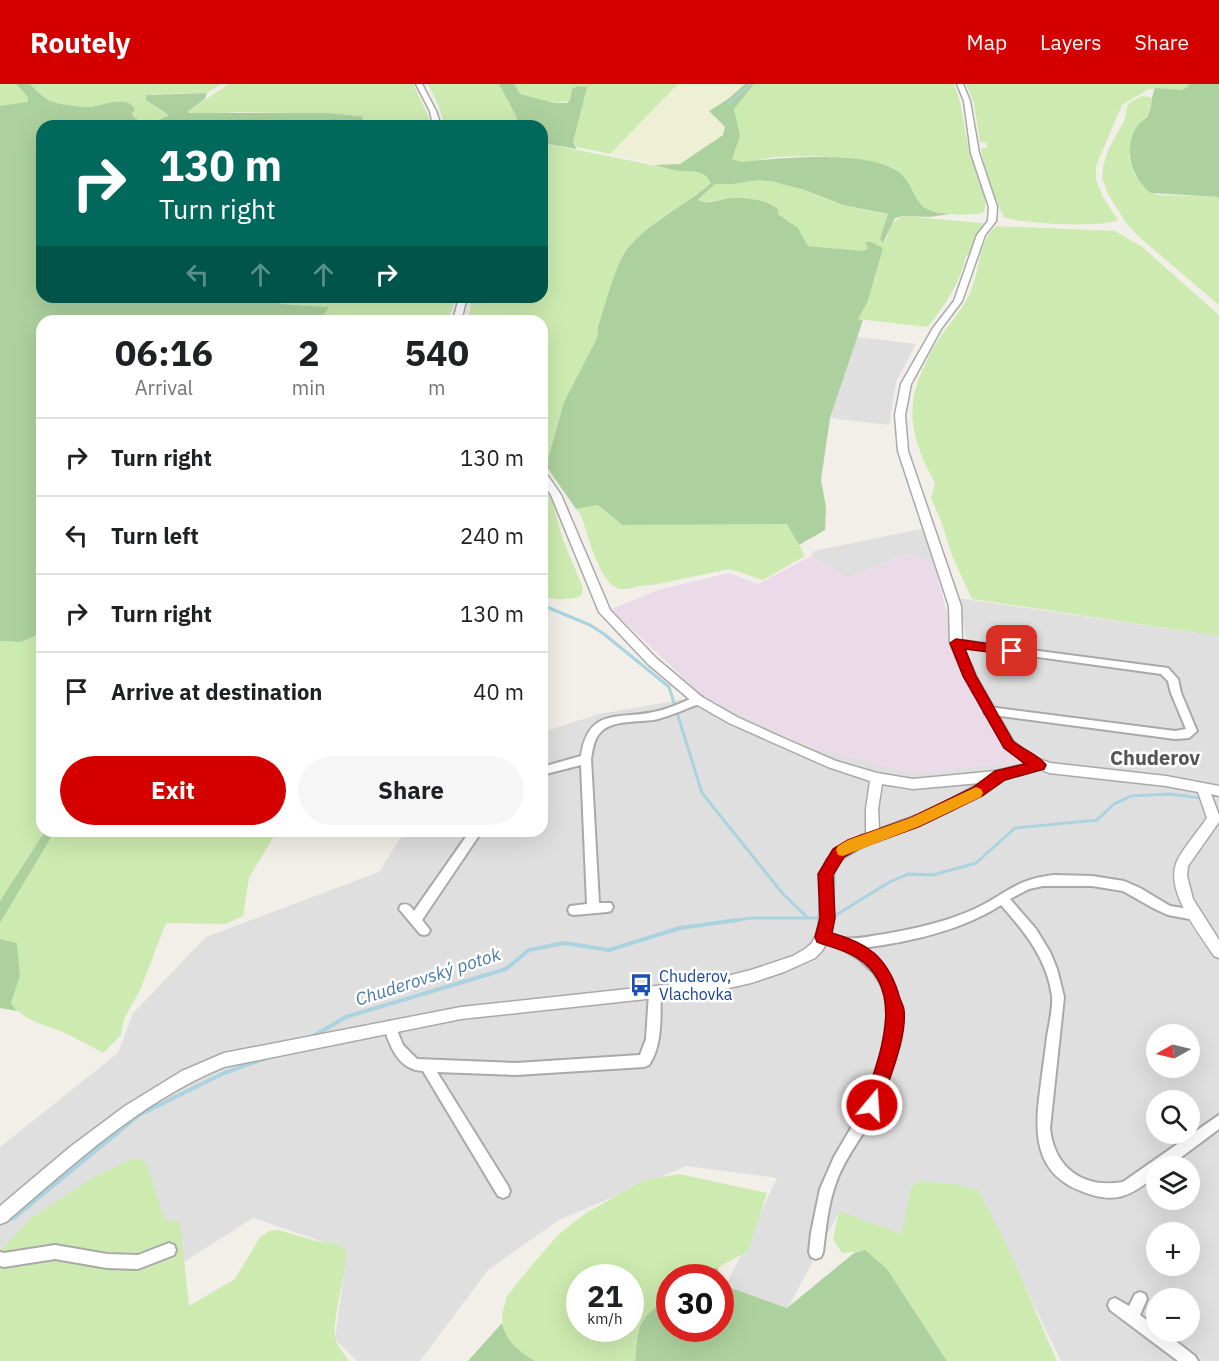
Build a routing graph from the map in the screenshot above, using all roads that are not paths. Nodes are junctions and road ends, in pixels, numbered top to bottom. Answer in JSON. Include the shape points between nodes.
{"nodes":[{"id":1,"x":419,"y":84,"type":"edge"},
{"id":2,"x":960,"y":84,"type":"edge"},
{"id":3,"x":435,"y":120,"type":"edge"},
{"id":4,"x":548,"y":484,"type":"edge"},
{"id":5,"x":956,"y":643,"type":"junction"},
{"id":6,"x":698,"y":700,"type":"junction"},
{"id":7,"x":989,"y":711,"type":"junction"},
{"id":8,"x":586,"y":759,"type":"junction"},
{"id":9,"x":1039,"y":765,"type":"junction"},
{"id":10,"x":548,"y":769,"type":"edge"},
{"id":11,"x":1000,"y":775,"type":"junction"},
{"id":12,"x":877,"y":778,"type":"junction"},
{"id":13,"x":1219,"y":790,"type":"edge"},
{"id":14,"x":1210,"y":805,"type":"edge"},
{"id":15,"x":472,"y":837,"type":"edge"},
{"id":16,"x":873,"y":837,"type":"junction"},
{"id":17,"x":1003,"y":899,"type":"junction"},
{"id":18,"x":607,"y":907,"type":"dead end"},
{"id":19,"x":405,"y":909,"type":"dead end"},
{"id":20,"x":593,"y":909,"type":"junction"},
{"id":21,"x":574,"y":910,"type":"dead end"},
{"id":22,"x":1196,"y":915,"type":"junction"},
{"id":23,"x":415,"y":920,"type":"junction"},
{"id":24,"x":825,"y":926,"type":"junction"},
{"id":25,"x":424,"y":930,"type":"dead end"},
{"id":26,"x":845,"y":944,"type":"junction"},
{"id":27,"x":1219,"y":952,"type":"edge"},
{"id":28,"x":655,"y":993,"type":"junction"},
{"id":29,"x":390,"y":1028,"type":"junction"},
{"id":30,"x":426,"y":1065,"type":"junction"},
{"id":31,"x":1219,"y":1121,"type":"edge"},
{"id":32,"x":503,"y":1191,"type":"dead end"},
{"id":33,"x":0,"y":1216,"type":"edge"},
{"id":34,"x":169,"y":1250,"type":"dead end"},
{"id":35,"x":816,"y":1252,"type":"dead end"},
{"id":36,"x":0,"y":1258,"type":"edge"},
{"id":37,"x":1140,"y":1299,"type":"dead end"},
{"id":38,"x":1115,"y":1305,"type":"dead end"},
{"id":39,"x":1131,"y":1317,"type":"junction"},
{"id":40,"x":1190,"y":1361,"type":"edge"}],
"edges":[{"from":1,"to":3,"type":"street"},
{"from":2,"to":5,"type":"street","via":[[967,101],[975,153],[993,207],[992,221],[981,235],[958,301],[937,328],[906,384],[900,415],[903,450],[955,606]]},
{"from":4,"to":6,"type":"street","via":[[605,612],[652,661]]},
{"from":5,"to":7,"type":"street"},
{"from":5,"to":7,"type":"street","via":[[1164,671],[1173,679],[1192,731],[1175,735]]},
{"from":6,"to":8,"type":"street","via":[[657,715],[604,723],[590,736]]},
{"from":6,"to":12,"type":"street","via":[[779,741]]},
{"from":7,"to":9,"type":"street","via":[[1017,753]]},
{"from":8,"to":10,"type":"street"},
{"from":8,"to":20,"type":"street"},
{"from":9,"to":11,"type":"street"},
{"from":9,"to":14,"type":"street","via":[[1166,781]]},
{"from":11,"to":12,"type":"street","via":[[913,784]]},
{"from":11,"to":16,"type":"street","via":[[977,792]]},
{"from":12,"to":16,"type":"street"},
{"from":13,"to":14,"type":"street"},
{"from":14,"to":22,"type":"street","via":[[1180,873],[1184,892]]},
{"from":15,"to":23,"type":"street"},
{"from":16,"to":24,"type":"street","via":[[853,844],[830,864],[826,874]]},
{"from":17,"to":22,"type":"street","via":[[1034,882],[1086,881],[1125,886],[1168,910]]},
{"from":17,"to":26,"type":"street","via":[[953,922]]},
{"from":17,"to":31,"type":"street","via":[[1037,939],[1049,959],[1054,978],[1058,1000],[1042,1133],[1052,1162],[1065,1176],[1083,1186],[1115,1192],[1130,1186]]},
{"from":18,"to":20,"type":"street"},
{"from":19,"to":23,"type":"street"},
{"from":20,"to":21,"type":"street"},
{"from":22,"to":27,"type":"street"},
{"from":23,"to":25,"type":"street"},
{"from":24,"to":26,"type":"street"},
{"from":24,"to":28,"type":"street","via":[[816,949],[801,960],[740,980]]},
{"from":26,"to":35,"type":"street","via":[[875,963],[896,1010],[892,1041],[872,1105],[831,1178],[821,1208]]},
{"from":28,"to":29,"type":"street","via":[[461,1013]]},
{"from":28,"to":30,"type":"street","via":[[651,1047],[644,1061],[516,1069]]},
{"from":29,"to":30,"type":"street","via":[[406,1059],[415,1065]]},
{"from":29,"to":33,"type":"street","via":[[217,1062],[156,1093]]},
{"from":30,"to":32,"type":"street"},
{"from":34,"to":36,"type":"street","via":[[138,1262],[56,1252]]},
{"from":37,"to":39,"type":"street"},
{"from":38,"to":39,"type":"street"},
{"from":39,"to":40,"type":"street"}]}
